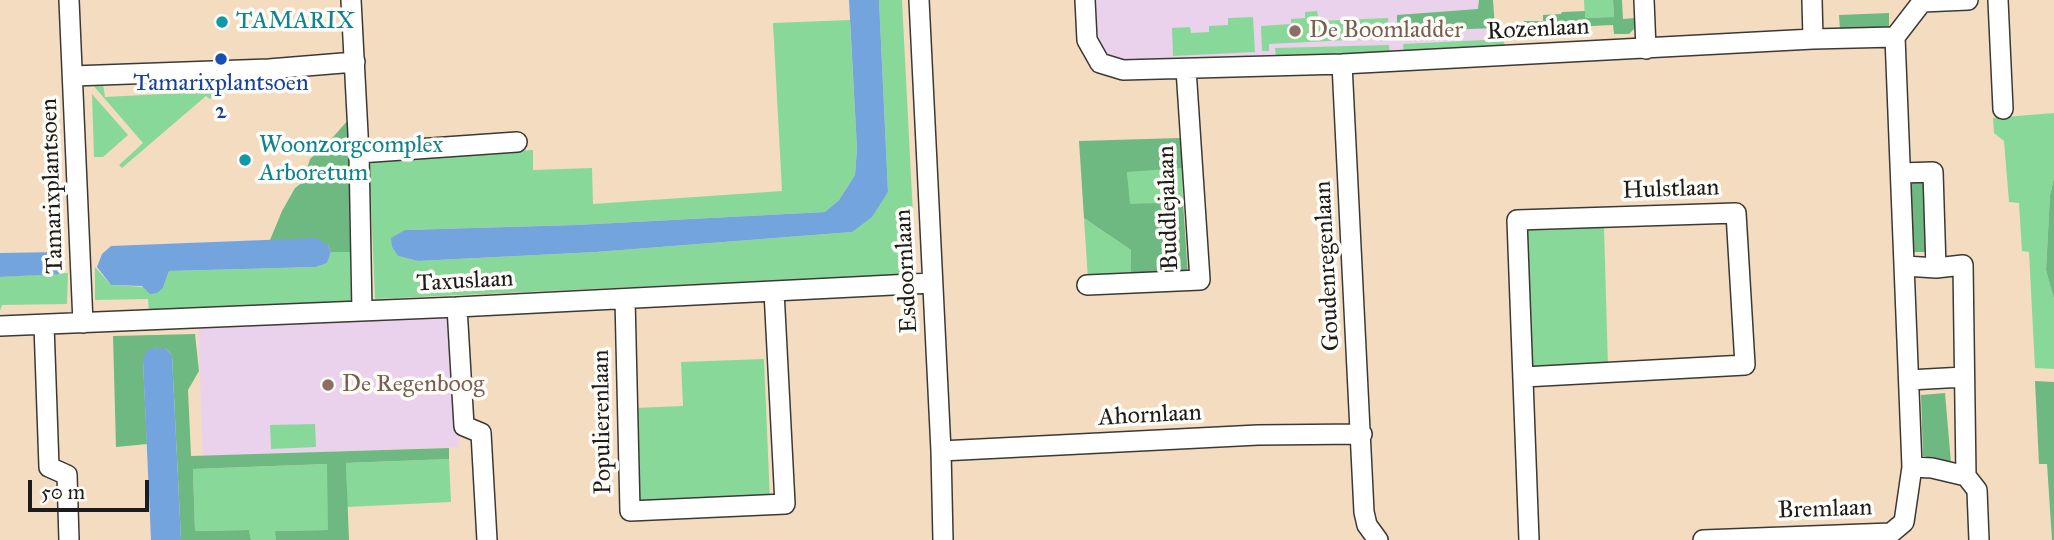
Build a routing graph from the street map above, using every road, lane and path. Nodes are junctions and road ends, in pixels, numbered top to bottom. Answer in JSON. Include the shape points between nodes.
{"nodes":[{"id":1,"x":69,"y":0,"type":"edge"},
{"id":2,"x":351,"y":0,"type":"edge"},
{"id":3,"x":919,"y":0,"type":"edge"},
{"id":4,"x":1085,"y":0,"type":"edge"},
{"id":5,"x":1644,"y":0,"type":"edge"},
{"id":6,"x":1812,"y":0,"type":"edge"},
{"id":7,"x":1968,"y":0,"type":"edge"},
{"id":8,"x":1998,"y":0,"type":"edge"},
{"id":9,"x":1895,"y":37,"type":"junction"},
{"id":10,"x":1813,"y":39,"type":"junction"},
{"id":11,"x":1646,"y":49,"type":"junction"},
{"id":12,"x":355,"y":62,"type":"junction"},
{"id":13,"x":1342,"y":64,"type":"junction"},
{"id":14,"x":1186,"y":69,"type":"junction"},
{"id":15,"x":73,"y":76,"type":"junction"},
{"id":16,"x":2003,"y":109,"type":"dead end"},
{"id":17,"x":517,"y":142,"type":"dead end"},
{"id":18,"x":359,"y":153,"type":"junction"},
{"id":19,"x":1902,"y":173,"type":"junction"},
{"id":20,"x":1905,"y":266,"type":"junction"},
{"id":21,"x":1936,"y":268,"type":"junction"},
{"id":22,"x":932,"y":283,"type":"junction"},
{"id":23,"x":1087,"y":285,"type":"dead end"},
{"id":24,"x":774,"y":291,"type":"junction"},
{"id":25,"x":625,"y":299,"type":"junction"},
{"id":26,"x":457,"y":307,"type":"junction"},
{"id":27,"x":362,"y":311,"type":"junction"},
{"id":28,"x":83,"y":323,"type":"junction"},
{"id":29,"x":44,"y":325,"type":"junction"},
{"id":30,"x":0,"y":326,"type":"edge"},
{"id":31,"x":1524,"y":377,"type":"junction"},
{"id":32,"x":1965,"y":377,"type":"junction"},
{"id":33,"x":1909,"y":380,"type":"junction"},
{"id":34,"x":1362,"y":434,"type":"junction"},
{"id":35,"x":941,"y":451,"type":"junction"},
{"id":36,"x":1912,"y":467,"type":"junction"},
{"id":37,"x":1966,"y":476,"type":"junction"},
{"id":38,"x":1891,"y":536,"type":"edge"},
{"id":39,"x":1760,"y":538,"type":"edge"},
{"id":40,"x":69,"y":540,"type":"edge"},
{"id":41,"x":487,"y":540,"type":"edge"},
{"id":42,"x":943,"y":540,"type":"edge"},
{"id":43,"x":1378,"y":540,"type":"edge"},
{"id":44,"x":1529,"y":540,"type":"edge"},
{"id":45,"x":1703,"y":540,"type":"edge"},
{"id":46,"x":1979,"y":540,"type":"edge"}],
"edges":[{"from":1,"to":15,"type":"street"},
{"from":2,"to":12,"type":"street"},
{"from":3,"to":22,"type":"street","name":"Esdoornlaan"},
{"from":4,"to":14,"type":"street","name":"Rozenlaan","via":[[1087,40],[1100,63],[1124,70]]},
{"from":5,"to":11,"type":"street"},
{"from":6,"to":10,"type":"street"},
{"from":7,"to":9,"type":"street","via":[[1922,2]]},
{"from":8,"to":16,"type":"street"},
{"from":9,"to":10,"type":"street","name":"Rozenlaan"},
{"from":9,"to":19,"type":"street","name":"Bremlaan"},
{"from":10,"to":11,"type":"street","name":"Rozenlaan"},
{"from":11,"to":13,"type":"street","name":"Rozenlaan"},
{"from":12,"to":15,"type":"street","name":"Tamarixplantsoen"},
{"from":12,"to":18,"type":"street"},
{"from":13,"to":14,"type":"street","name":"Rozenlaan"},
{"from":13,"to":34,"type":"street","name":"Goudenregenlaan"},
{"from":14,"to":23,"type":"street","name":"Buddlejalaan","via":[[1200,279]]},
{"from":15,"to":28,"type":"street","name":"Tamarixplantsoen"},
{"from":17,"to":18,"type":"street"},
{"from":18,"to":27,"type":"street"},
{"from":19,"to":20,"type":"street","name":"Bremlaan"},
{"from":19,"to":21,"type":"street","via":[[1933,172]]},
{"from":20,"to":21,"type":"street"},
{"from":20,"to":33,"type":"street","name":"Bremlaan"},
{"from":21,"to":32,"type":"street","via":[[1963,265]]},
{"from":22,"to":24,"type":"street","name":"Taxuslaan"},
{"from":22,"to":35,"type":"street","name":"Esdoornlaan"},
{"from":24,"to":25,"type":"street","name":"Taxuslaan"},
{"from":24,"to":25,"type":"street","name":"Populierenlaan","via":[[785,505],[630,511]]},
{"from":25,"to":26,"type":"street","name":"Taxuslaan"},
{"from":26,"to":27,"type":"street","name":"Taxuslaan"},
{"from":26,"to":41,"type":"street","via":[[464,426],[481,433]]},
{"from":27,"to":28,"type":"street","name":"Taxuslaan"},
{"from":28,"to":29,"type":"street","name":"Taxuslaan"},
{"from":29,"to":30,"type":"street","name":"Taxuslaan"},
{"from":29,"to":40,"type":"street","via":[[49,467],[67,475]]},
{"from":31,"to":31,"type":"street","name":"Hulstlaan","via":[[1745,365],[1736,213],[1517,220]]},
{"from":31,"to":44,"type":"street","name":"Hulstlaan"},
{"from":32,"to":33,"type":"street"},
{"from":32,"to":37,"type":"street"},
{"from":33,"to":36,"type":"street","name":"Bremlaan"},
{"from":34,"to":35,"type":"street","name":"Ahornlaan"},
{"from":34,"to":43,"type":"street","name":"Goudenregenlaan","via":[[1364,512]]},
{"from":35,"to":42,"type":"street","name":"Esdoornlaan"},
{"from":36,"to":37,"type":"street"},
{"from":36,"to":38,"type":"street","name":"Bremlaan","via":[[1904,522]]},
{"from":37,"to":46,"type":"street","via":[[1977,490]]},
{"from":38,"to":39,"type":"street","name":"Bremlaan"},
{"from":39,"to":45,"type":"street","name":"Bremlaan"}]}
